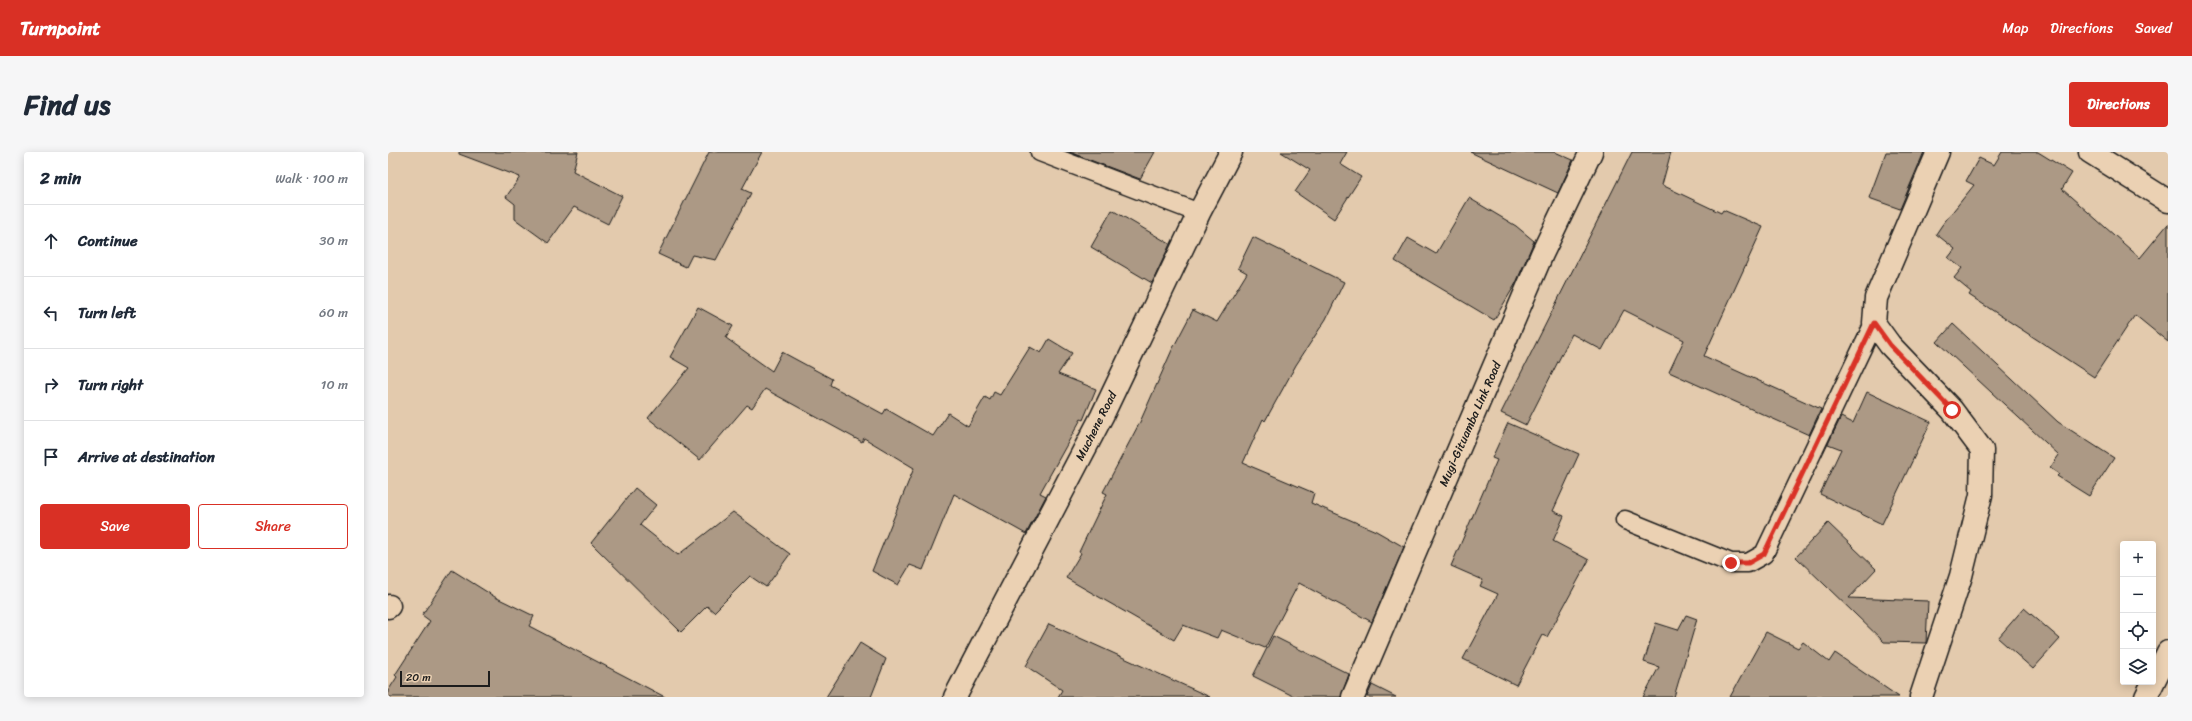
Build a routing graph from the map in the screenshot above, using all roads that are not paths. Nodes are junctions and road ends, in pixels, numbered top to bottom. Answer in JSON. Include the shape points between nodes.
{"nodes":[{"id":1,"x":1040,"y":152,"type":"edge"},
{"id":2,"x":1231,"y":152,"type":"edge"},
{"id":3,"x":1591,"y":152,"type":"edge"},
{"id":4,"x":1938,"y":152,"type":"edge"},
{"id":5,"x":2090,"y":152,"type":"edge"},
{"id":6,"x":2168,"y":201,"type":"edge"},
{"id":7,"x":1199,"y":213,"type":"junction"},
{"id":8,"x":1874,"y":323,"type":"junction"},
{"id":9,"x":1625,"y":520,"type":"dead end"},
{"id":10,"x":2168,"y":652,"type":"edge"},
{"id":11,"x":955,"y":697,"type":"edge"},
{"id":12,"x":1353,"y":697,"type":"edge"},
{"id":13,"x":1921,"y":697,"type":"edge"},
{"id":14,"x":2146,"y":697,"type":"edge"}],
"edges":[{"from":1,"to":7,"type":"lane"},
{"from":2,"to":7,"type":"street","name":"Muchene Road"},
{"from":3,"to":12,"type":"street","name":"Mugi-Gituamba Link Road","via":[[1542,254]]},
{"from":4,"to":8,"type":"street","via":[[1876,298]]},
{"from":5,"to":6,"type":"street"},
{"from":7,"to":11,"type":"street","name":"Muchene Road","via":[[1102,416]]},
{"from":8,"to":9,"type":"lane","via":[[1764,554],[1748,563],[1731,563]]},
{"from":8,"to":13,"type":"street","via":[[1890,345],[1952,410],[1982,450],[1981,495],[1961,576]]},
{"from":10,"to":14,"type":"street"}]}
